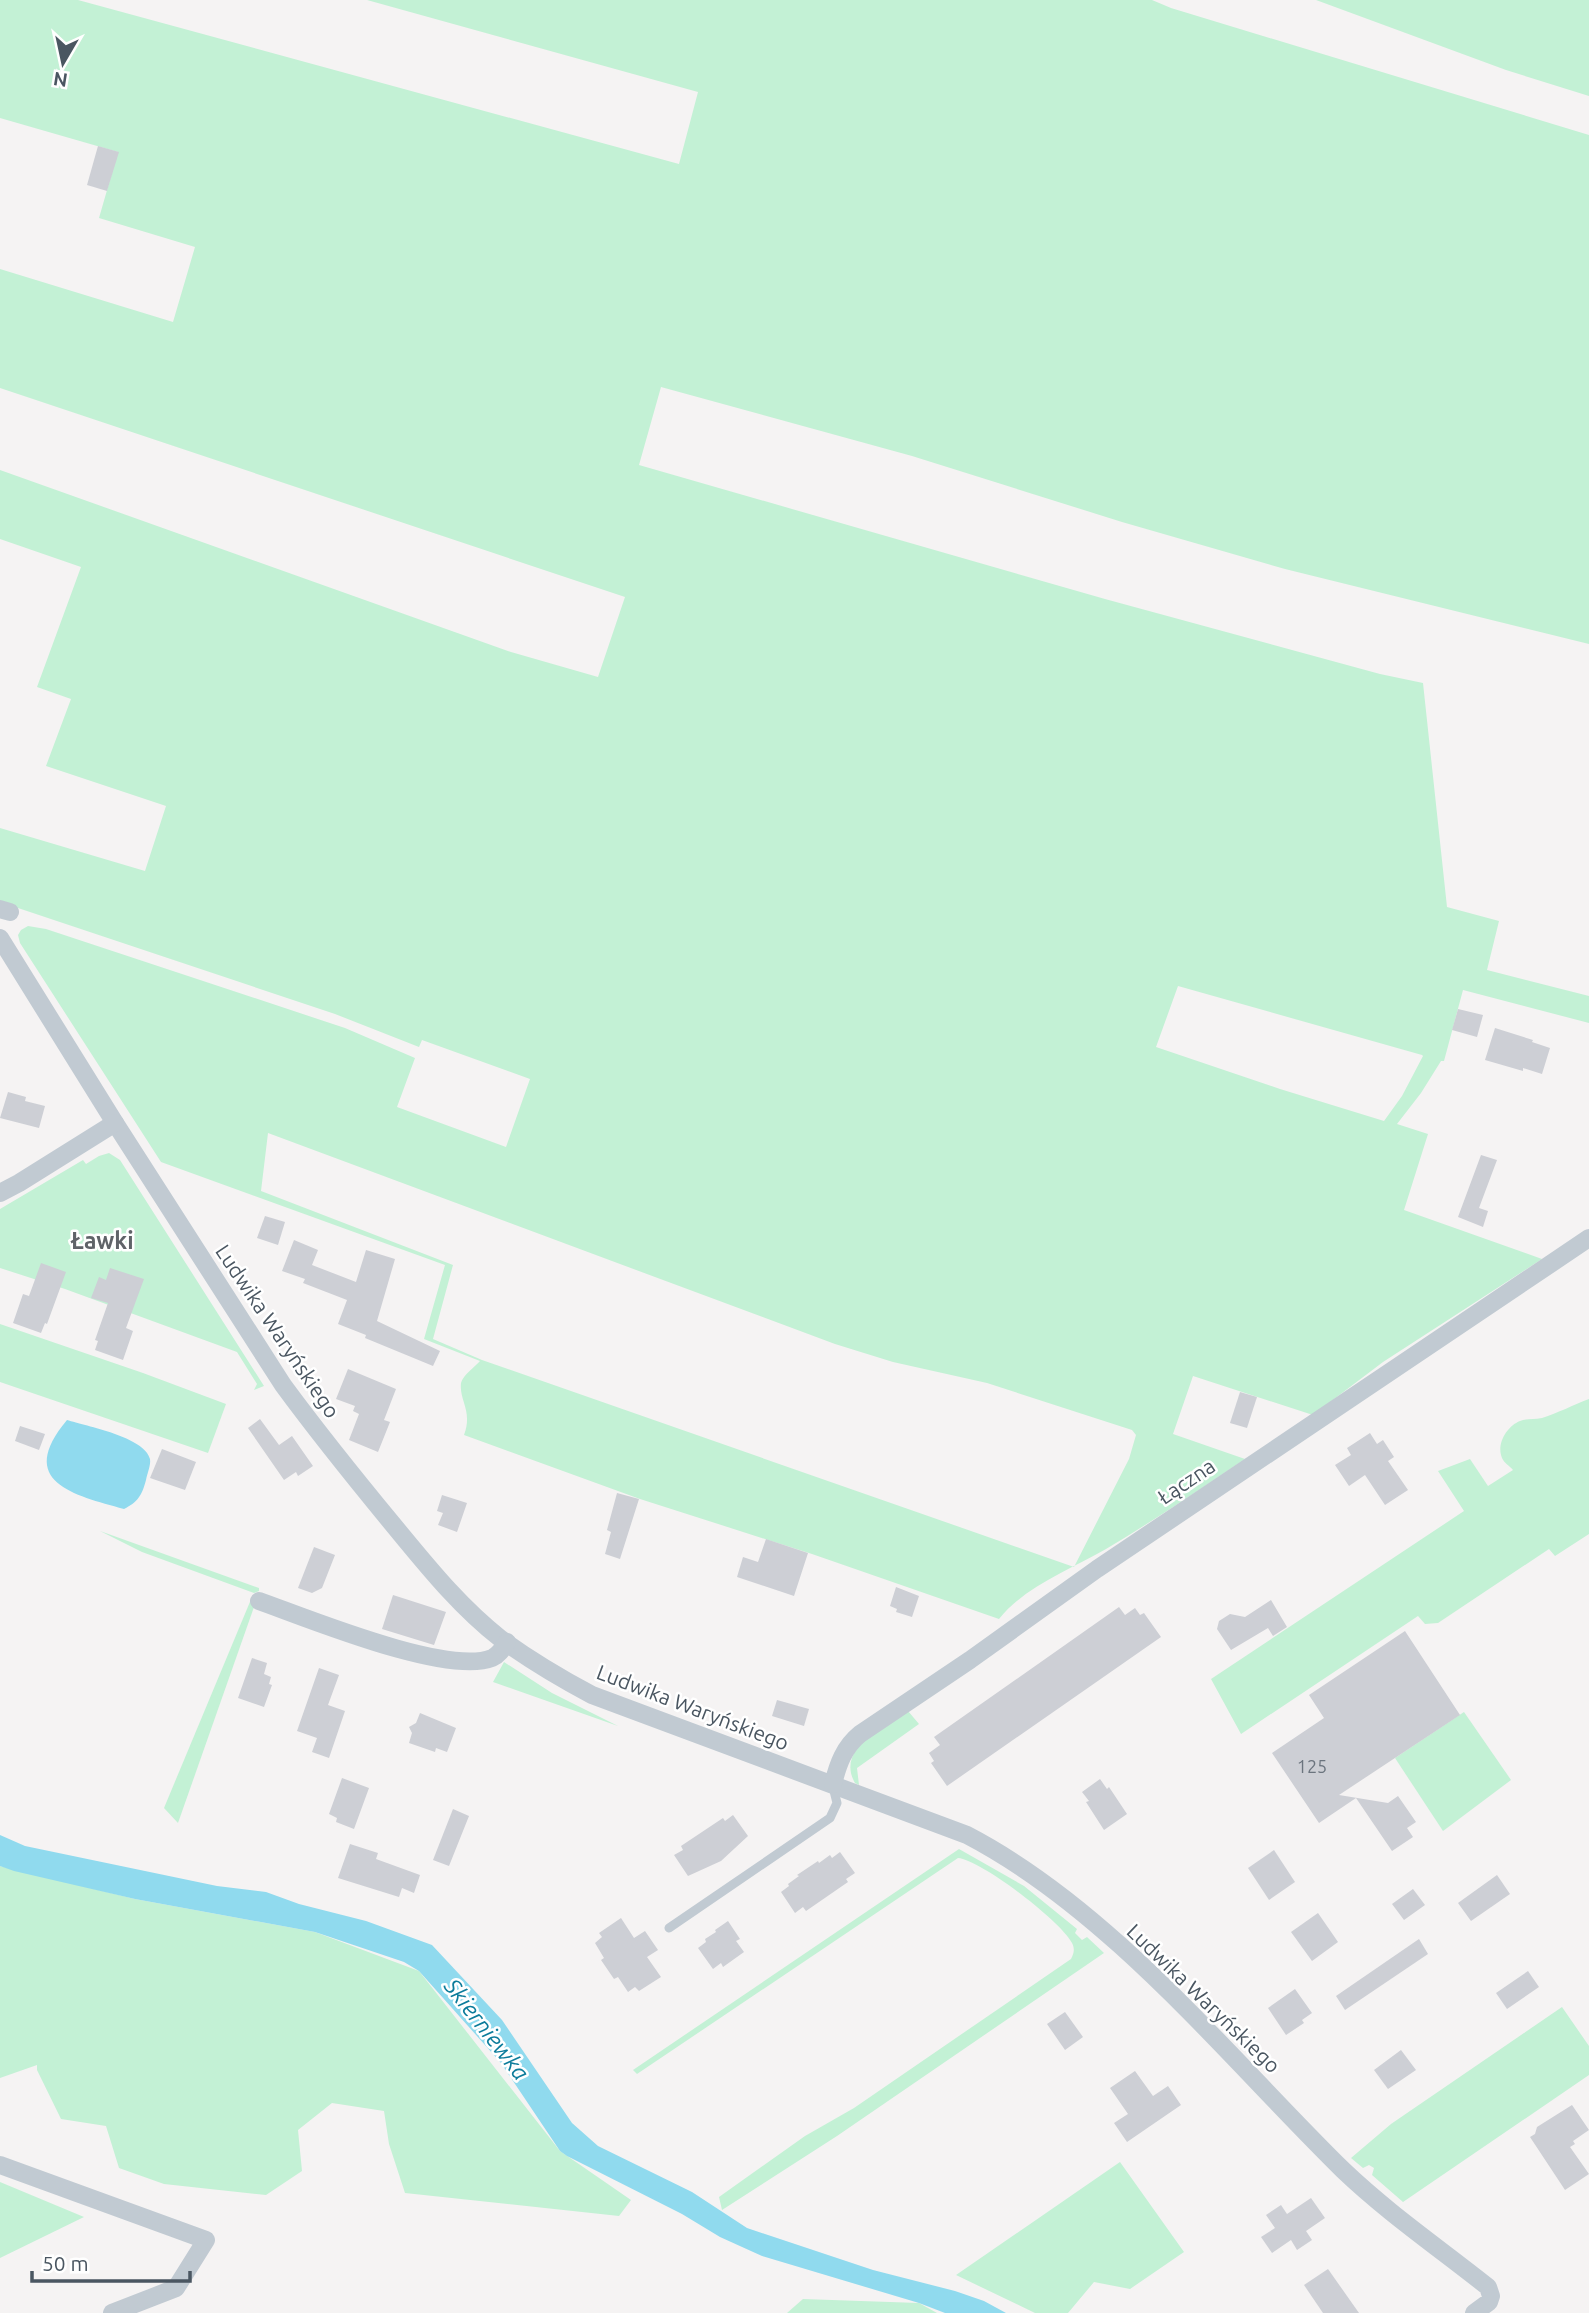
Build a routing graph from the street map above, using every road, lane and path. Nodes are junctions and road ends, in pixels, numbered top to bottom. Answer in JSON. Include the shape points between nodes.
{"nodes":[{"id":1,"x":0,"y":938,"type":"edge"},
{"id":2,"x":115,"y":1123,"type":"junction"},
{"id":3,"x":0,"y":1193,"type":"edge"},
{"id":4,"x":1589,"y":1238,"type":"edge"},
{"id":5,"x":259,"y":1601,"type":"dead end"},
{"id":6,"x":507,"y":1642,"type":"junction"},
{"id":7,"x":833,"y":1784,"type":"junction"},
{"id":8,"x":669,"y":1928,"type":"dead end"},
{"id":9,"x":0,"y":2165,"type":"edge"},
{"id":10,"x":112,"y":2313,"type":"edge"},
{"id":11,"x":1474,"y":2313,"type":"edge"}],
"edges":[{"from":1,"to":2,"type":"street","name":"Ludwika Waryńskiego"},
{"from":2,"to":3,"type":"street"},
{"from":2,"to":6,"type":"street","name":"Ludwika Waryńskiego","via":[[312,1424],[460,1603]]},
{"from":4,"to":7,"type":"street","name":"Łączna","via":[[860,1734],[841,1757]]},
{"from":5,"to":6,"type":"street","via":[[429,1656],[470,1661],[491,1658]]},
{"from":6,"to":7,"type":"street","name":"Ludwika Waryńskiego","via":[[544,1669],[608,1702]]},
{"from":7,"to":8,"type":"lane","via":[[837,1804],[830,1818]]},
{"from":7,"to":11,"type":"street","name":"Ludwika Waryńskiego","via":[[967,1835],[1024,1869],[1085,1916],[1172,1995],[1359,2186],[1488,2287],[1489,2302]]},
{"from":9,"to":10,"type":"street","via":[[205,2240],[176,2288]]}]}
